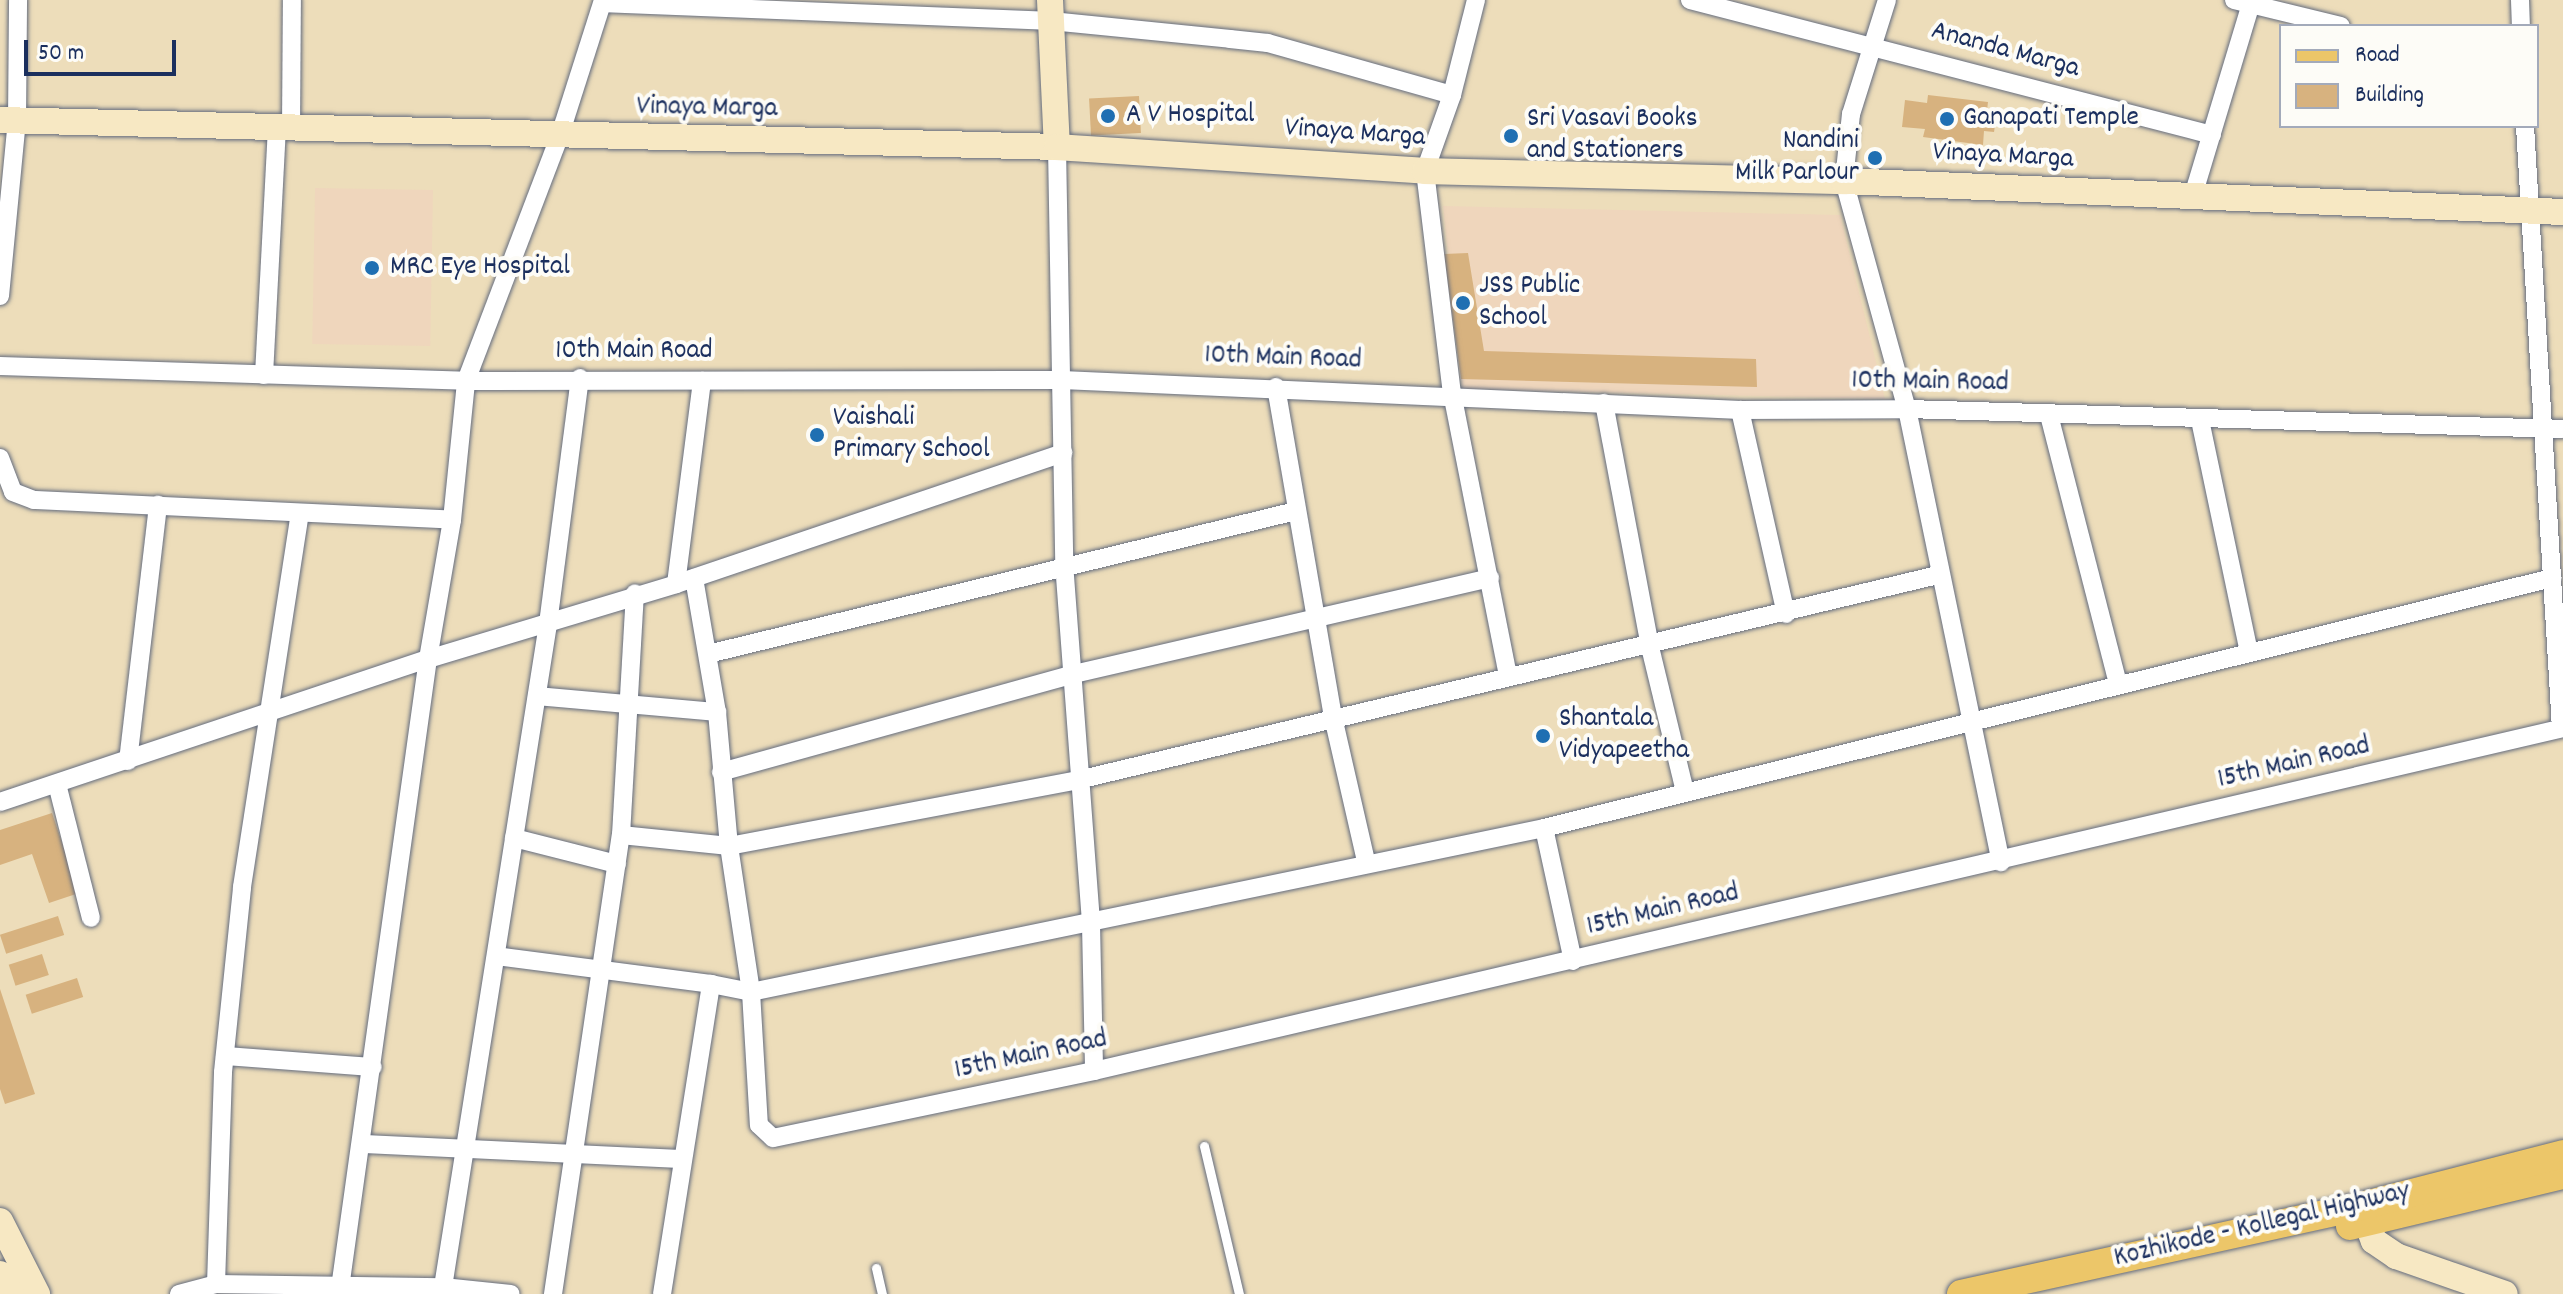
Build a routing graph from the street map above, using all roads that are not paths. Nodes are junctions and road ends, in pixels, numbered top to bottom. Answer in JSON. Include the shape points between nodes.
{"nodes":[{"id":1,"x":18,"y":0,"type":"edge"},
{"id":2,"x":292,"y":0,"type":"edge"},
{"id":3,"x":1476,"y":0,"type":"edge"},
{"id":4,"x":1690,"y":0,"type":"edge"},
{"id":5,"x":1887,"y":0,"type":"edge"},
{"id":6,"x":2520,"y":0,"type":"edge"},
{"id":7,"x":603,"y":2,"type":"edge"},
{"id":8,"x":2246,"y":2,"type":"edge"},
{"id":9,"x":1050,"y":10,"type":"edge"},
{"id":10,"x":2333,"y":24,"type":"edge"},
{"id":11,"x":2521,"y":24,"type":"edge"},
{"id":12,"x":1874,"y":45,"type":"junction"},
{"id":13,"x":1452,"y":95,"type":"junction"},
{"id":14,"x":8,"y":120,"type":"edge"},
{"id":15,"x":284,"y":128,"type":"junction"},
{"id":16,"x":2525,"y":128,"type":"edge"},
{"id":17,"x":2212,"y":135,"type":"junction"},
{"id":18,"x":559,"y":138,"type":"junction"},
{"id":19,"x":1057,"y":147,"type":"junction"},
{"id":20,"x":1425,"y":171,"type":"junction"},
{"id":21,"x":1844,"y":181,"type":"junction"},
{"id":22,"x":2192,"y":199,"type":"junction"},
{"id":23,"x":2527,"y":211,"type":"junction"},
{"id":24,"x":2563,"y":212,"type":"edge"},
{"id":25,"x":0,"y":296,"type":"edge"},
{"id":26,"x":0,"y":366,"type":"edge"},
{"id":27,"x":264,"y":375,"type":"junction"},
{"id":28,"x":580,"y":378,"type":"junction"},
{"id":29,"x":1062,"y":380,"type":"junction"},
{"id":30,"x":466,"y":381,"type":"junction"},
{"id":31,"x":702,"y":381,"type":"junction"},
{"id":32,"x":1276,"y":387,"type":"junction"},
{"id":33,"x":1452,"y":393,"type":"junction"},
{"id":34,"x":1604,"y":403,"type":"junction"},
{"id":35,"x":1907,"y":409,"type":"junction"},
{"id":36,"x":1740,"y":410,"type":"junction"},
{"id":37,"x":2049,"y":415,"type":"junction"},
{"id":38,"x":2200,"y":420,"type":"junction"},
{"id":39,"x":2554,"y":429,"type":"edge"},
{"id":40,"x":1063,"y":453,"type":"junction"},
{"id":41,"x":0,"y":458,"type":"edge"},
{"id":42,"x":158,"y":505,"type":"junction"},
{"id":43,"x":1296,"y":511,"type":"junction"},
{"id":44,"x":300,"y":513,"type":"junction"},
{"id":45,"x":452,"y":520,"type":"junction"},
{"id":46,"x":1064,"y":563,"type":"junction"},
{"id":47,"x":1938,"y":575,"type":"junction"},
{"id":48,"x":1490,"y":578,"type":"junction"},
{"id":49,"x":2552,"y":578,"type":"junction"},
{"id":50,"x":685,"y":581,"type":"junction"},
{"id":51,"x":635,"y":593,"type":"junction"},
{"id":52,"x":1786,"y":614,"type":"junction"},
{"id":53,"x":1315,"y":620,"type":"junction"},
{"id":54,"x":548,"y":624,"type":"junction"},
{"id":55,"x":1650,"y":647,"type":"junction"},
{"id":56,"x":2249,"y":652,"type":"junction"},
{"id":57,"x":708,"y":654,"type":"junction"},
{"id":58,"x":428,"y":659,"type":"junction"},
{"id":59,"x":1074,"y":674,"type":"junction"},
{"id":60,"x":1508,"y":677,"type":"junction"},
{"id":61,"x":2118,"y":684,"type":"junction"},
{"id":62,"x":537,"y":696,"type":"junction"},
{"id":63,"x":631,"y":704,"type":"junction"},
{"id":64,"x":270,"y":711,"type":"junction"},
{"id":65,"x":717,"y":712,"type":"junction"},
{"id":66,"x":1333,"y":717,"type":"junction"},
{"id":67,"x":1972,"y":721,"type":"junction"},
{"id":68,"x":2562,"y":728,"type":"edge"},
{"id":69,"x":128,"y":761,"type":"junction"},
{"id":70,"x":721,"y":772,"type":"junction"},
{"id":71,"x":1078,"y":780,"type":"junction"},
{"id":72,"x":57,"y":784,"type":"junction"},
{"id":73,"x":1685,"y":792,"type":"junction"},
{"id":74,"x":0,"y":802,"type":"edge"},
{"id":75,"x":1544,"y":828,"type":"junction"},
{"id":76,"x":621,"y":835,"type":"junction"},
{"id":77,"x":514,"y":838,"type":"junction"},
{"id":78,"x":729,"y":846,"type":"junction"},
{"id":79,"x":1366,"y":861,"type":"junction"},
{"id":80,"x":2001,"y":862,"type":"junction"},
{"id":81,"x":617,"y":864,"type":"junction"},
{"id":82,"x":91,"y":918,"type":"dead end"},
{"id":83,"x":1091,"y":924,"type":"junction"},
{"id":84,"x":496,"y":956,"type":"junction"},
{"id":85,"x":1573,"y":961,"type":"junction"},
{"id":86,"x":604,"y":966,"type":"junction"},
{"id":87,"x":711,"y":984,"type":"junction"},
{"id":88,"x":751,"y":992,"type":"junction"},
{"id":89,"x":225,"y":1056,"type":"junction"},
{"id":90,"x":373,"y":1067,"type":"junction"},
{"id":91,"x":1094,"y":1071,"type":"junction"},
{"id":92,"x":363,"y":1144,"type":"junction"},
{"id":93,"x":466,"y":1146,"type":"junction"},
{"id":94,"x":1204,"y":1146,"type":"dead end"},
{"id":95,"x":575,"y":1154,"type":"junction"},
{"id":96,"x":2563,"y":1154,"type":"edge"},
{"id":97,"x":682,"y":1159,"type":"junction"},
{"id":98,"x":2563,"y":1175,"type":"edge"},
{"id":99,"x":2362,"y":1214,"type":"junction"},
{"id":100,"x":0,"y":1221,"type":"edge"},
{"id":101,"x":876,"y":1268,"type":"dead end"},
{"id":102,"x":0,"y":1274,"type":"edge"},
{"id":103,"x":216,"y":1284,"type":"junction"},
{"id":104,"x":443,"y":1287,"type":"junction"},
{"id":105,"x":340,"y":1288,"type":"junction"},
{"id":106,"x":11,"y":1294,"type":"edge"},
{"id":107,"x":37,"y":1294,"type":"edge"},
{"id":108,"x":179,"y":1294,"type":"edge"},
{"id":109,"x":511,"y":1294,"type":"edge"},
{"id":110,"x":553,"y":1294,"type":"edge"},
{"id":111,"x":662,"y":1294,"type":"edge"},
{"id":112,"x":882,"y":1294,"type":"edge"},
{"id":113,"x":1239,"y":1294,"type":"edge"},
{"id":114,"x":1961,"y":1294,"type":"edge"},
{"id":115,"x":2032,"y":1294,"type":"edge"},
{"id":116,"x":2505,"y":1294,"type":"edge"}],
"edges":[{"from":1,"to":14,"type":"street"},
{"from":2,"to":15,"type":"street"},
{"from":3,"to":13,"type":"street"},
{"from":4,"to":12,"type":"street","name":"Ananda Marga"},
{"from":5,"to":12,"type":"street"},
{"from":6,"to":11,"type":"street"},
{"from":7,"to":9,"type":"street"},
{"from":7,"to":18,"type":"street"},
{"from":8,"to":10,"type":"street"},
{"from":8,"to":17,"type":"street"},
{"from":9,"to":13,"type":"street","via":[[1268,43]]},
{"from":9,"to":19,"type":"street"},
{"from":12,"to":17,"type":"street","name":"Ananda Marga"},
{"from":12,"to":21,"type":"street","via":[[1851,114]]},
{"from":13,"to":20,"type":"street"},
{"from":14,"to":15,"type":"street","name":"Vinaya Marga"},
{"from":14,"to":25,"type":"street"},
{"from":15,"to":18,"type":"street","name":"Vinaya Marga"},
{"from":15,"to":27,"type":"street"},
{"from":16,"to":23,"type":"street"},
{"from":17,"to":22,"type":"street"},
{"from":18,"to":19,"type":"street","name":"Vinaya Marga"},
{"from":18,"to":30,"type":"street"},
{"from":19,"to":20,"type":"street","name":"Vinaya Marga"},
{"from":19,"to":29,"type":"street"},
{"from":20,"to":21,"type":"street","name":"Vinaya Marga"},
{"from":20,"to":33,"type":"street"},
{"from":21,"to":22,"type":"street","name":"Vinaya Marga"},
{"from":21,"to":35,"type":"street"},
{"from":22,"to":23,"type":"street","name":"Vinaya Marga"},
{"from":23,"to":24,"type":"street","name":"Vinaya Marga"},
{"from":23,"to":39,"type":"street"},
{"from":26,"to":27,"type":"street","name":"10th Main Road"},
{"from":27,"to":30,"type":"street","name":"10th Main Road"},
{"from":28,"to":30,"type":"street","name":"10th Main Road"},
{"from":28,"to":31,"type":"street","name":"10th Main Road"},
{"from":28,"to":54,"type":"street"},
{"from":29,"to":31,"type":"street","name":"10th Main Road"},
{"from":29,"to":32,"type":"street","name":"10th Main Road"},
{"from":29,"to":40,"type":"street"},
{"from":30,"to":45,"type":"street"},
{"from":31,"to":50,"type":"street"},
{"from":32,"to":33,"type":"street","name":"10th Main Road"},
{"from":32,"to":43,"type":"street"},
{"from":33,"to":34,"type":"street","name":"10th Main Road"},
{"from":33,"to":48,"type":"street"},
{"from":34,"to":36,"type":"street","name":"10th Main Road"},
{"from":34,"to":55,"type":"street"},
{"from":35,"to":36,"type":"street","name":"10th Main Road"},
{"from":35,"to":37,"type":"street","name":"10th Main Road"},
{"from":35,"to":47,"type":"street"},
{"from":36,"to":52,"type":"street"},
{"from":37,"to":38,"type":"street","name":"10th Main Road"},
{"from":37,"to":61,"type":"street"},
{"from":38,"to":39,"type":"street","name":"10th Main Road"},
{"from":38,"to":56,"type":"street"},
{"from":39,"to":49,"type":"street"},
{"from":40,"to":46,"type":"street"},
{"from":40,"to":50,"type":"street"},
{"from":41,"to":42,"type":"street","via":[[13,492],[34,500]]},
{"from":42,"to":44,"type":"street"},
{"from":42,"to":69,"type":"street"},
{"from":43,"to":46,"type":"street"},
{"from":43,"to":53,"type":"street"},
{"from":44,"to":45,"type":"street"},
{"from":44,"to":64,"type":"street"},
{"from":45,"to":58,"type":"street"},
{"from":46,"to":57,"type":"street"},
{"from":46,"to":59,"type":"street"},
{"from":47,"to":52,"type":"street"},
{"from":47,"to":67,"type":"street"},
{"from":48,"to":53,"type":"street"},
{"from":48,"to":60,"type":"street"},
{"from":49,"to":56,"type":"street"},
{"from":49,"to":68,"type":"street"},
{"from":50,"to":51,"type":"street"},
{"from":50,"to":57,"type":"street"},
{"from":51,"to":54,"type":"street"},
{"from":51,"to":63,"type":"street"},
{"from":52,"to":55,"type":"street"},
{"from":53,"to":59,"type":"street"},
{"from":53,"to":66,"type":"street"},
{"from":54,"to":58,"type":"street"},
{"from":54,"to":62,"type":"street"},
{"from":55,"to":60,"type":"street"},
{"from":55,"to":73,"type":"street"},
{"from":56,"to":61,"type":"street"},
{"from":57,"to":65,"type":"street"},
{"from":58,"to":64,"type":"street"},
{"from":58,"to":90,"type":"street"},
{"from":59,"to":70,"type":"street"},
{"from":59,"to":71,"type":"street"},
{"from":60,"to":66,"type":"street"},
{"from":61,"to":67,"type":"street"},
{"from":62,"to":63,"type":"street"},
{"from":62,"to":77,"type":"street"},
{"from":63,"to":65,"type":"street"},
{"from":63,"to":76,"type":"street"},
{"from":64,"to":69,"type":"street"},
{"from":64,"to":89,"type":"street","via":[[242,887]]},
{"from":65,"to":70,"type":"street"},
{"from":66,"to":71,"type":"street"},
{"from":66,"to":79,"type":"street"},
{"from":67,"to":73,"type":"street"},
{"from":67,"to":80,"type":"street"},
{"from":68,"to":80,"type":"street","name":"15th Main Road"},
{"from":69,"to":72,"type":"street"},
{"from":70,"to":78,"type":"street"},
{"from":71,"to":78,"type":"street"},
{"from":71,"to":83,"type":"street"},
{"from":72,"to":74,"type":"street"},
{"from":72,"to":82,"type":"street"},
{"from":73,"to":75,"type":"street"},
{"from":75,"to":79,"type":"street"},
{"from":75,"to":85,"type":"street"},
{"from":76,"to":78,"type":"street"},
{"from":76,"to":81,"type":"street"},
{"from":77,"to":81,"type":"street"},
{"from":77,"to":84,"type":"street"},
{"from":78,"to":88,"type":"street"},
{"from":79,"to":83,"type":"street"},
{"from":80,"to":85,"type":"street","name":"15th Main Road"},
{"from":81,"to":86,"type":"street"},
{"from":83,"to":88,"type":"street"},
{"from":83,"to":91,"type":"street"},
{"from":84,"to":86,"type":"street"},
{"from":84,"to":93,"type":"street"},
{"from":85,"to":91,"type":"street","name":"15th Main Road"},
{"from":86,"to":87,"type":"street"},
{"from":86,"to":95,"type":"street"},
{"from":87,"to":88,"type":"street"},
{"from":87,"to":97,"type":"street"},
{"from":88,"to":91,"type":"street","name":"15th Main Road","via":[[759,1125],[773,1138]]},
{"from":89,"to":90,"type":"street"},
{"from":89,"to":103,"type":"street"},
{"from":90,"to":92,"type":"street"},
{"from":92,"to":93,"type":"street"},
{"from":92,"to":105,"type":"street"},
{"from":93,"to":95,"type":"street"},
{"from":93,"to":104,"type":"street"},
{"from":94,"to":113,"type":"lane"},
{"from":95,"to":97,"type":"street"},
{"from":95,"to":110,"type":"street"},
{"from":96,"to":99,"type":"main road","name":"Kozhikode - Kollegal Highway"},
{"from":97,"to":111,"type":"street"},
{"from":98,"to":99,"type":"main road"},
{"from":99,"to":114,"type":"main road","name":"Kozhikode - Kollegal Highway"},
{"from":99,"to":115,"type":"main road"},
{"from":99,"to":116,"type":"street","via":[[2374,1241],[2396,1256]]},
{"from":100,"to":107,"type":"street"},
{"from":101,"to":112,"type":"lane"},
{"from":102,"to":106,"type":"street"},
{"from":103,"to":105,"type":"street"},
{"from":103,"to":108,"type":"street"},
{"from":104,"to":105,"type":"street"},
{"from":104,"to":109,"type":"street"}]}
